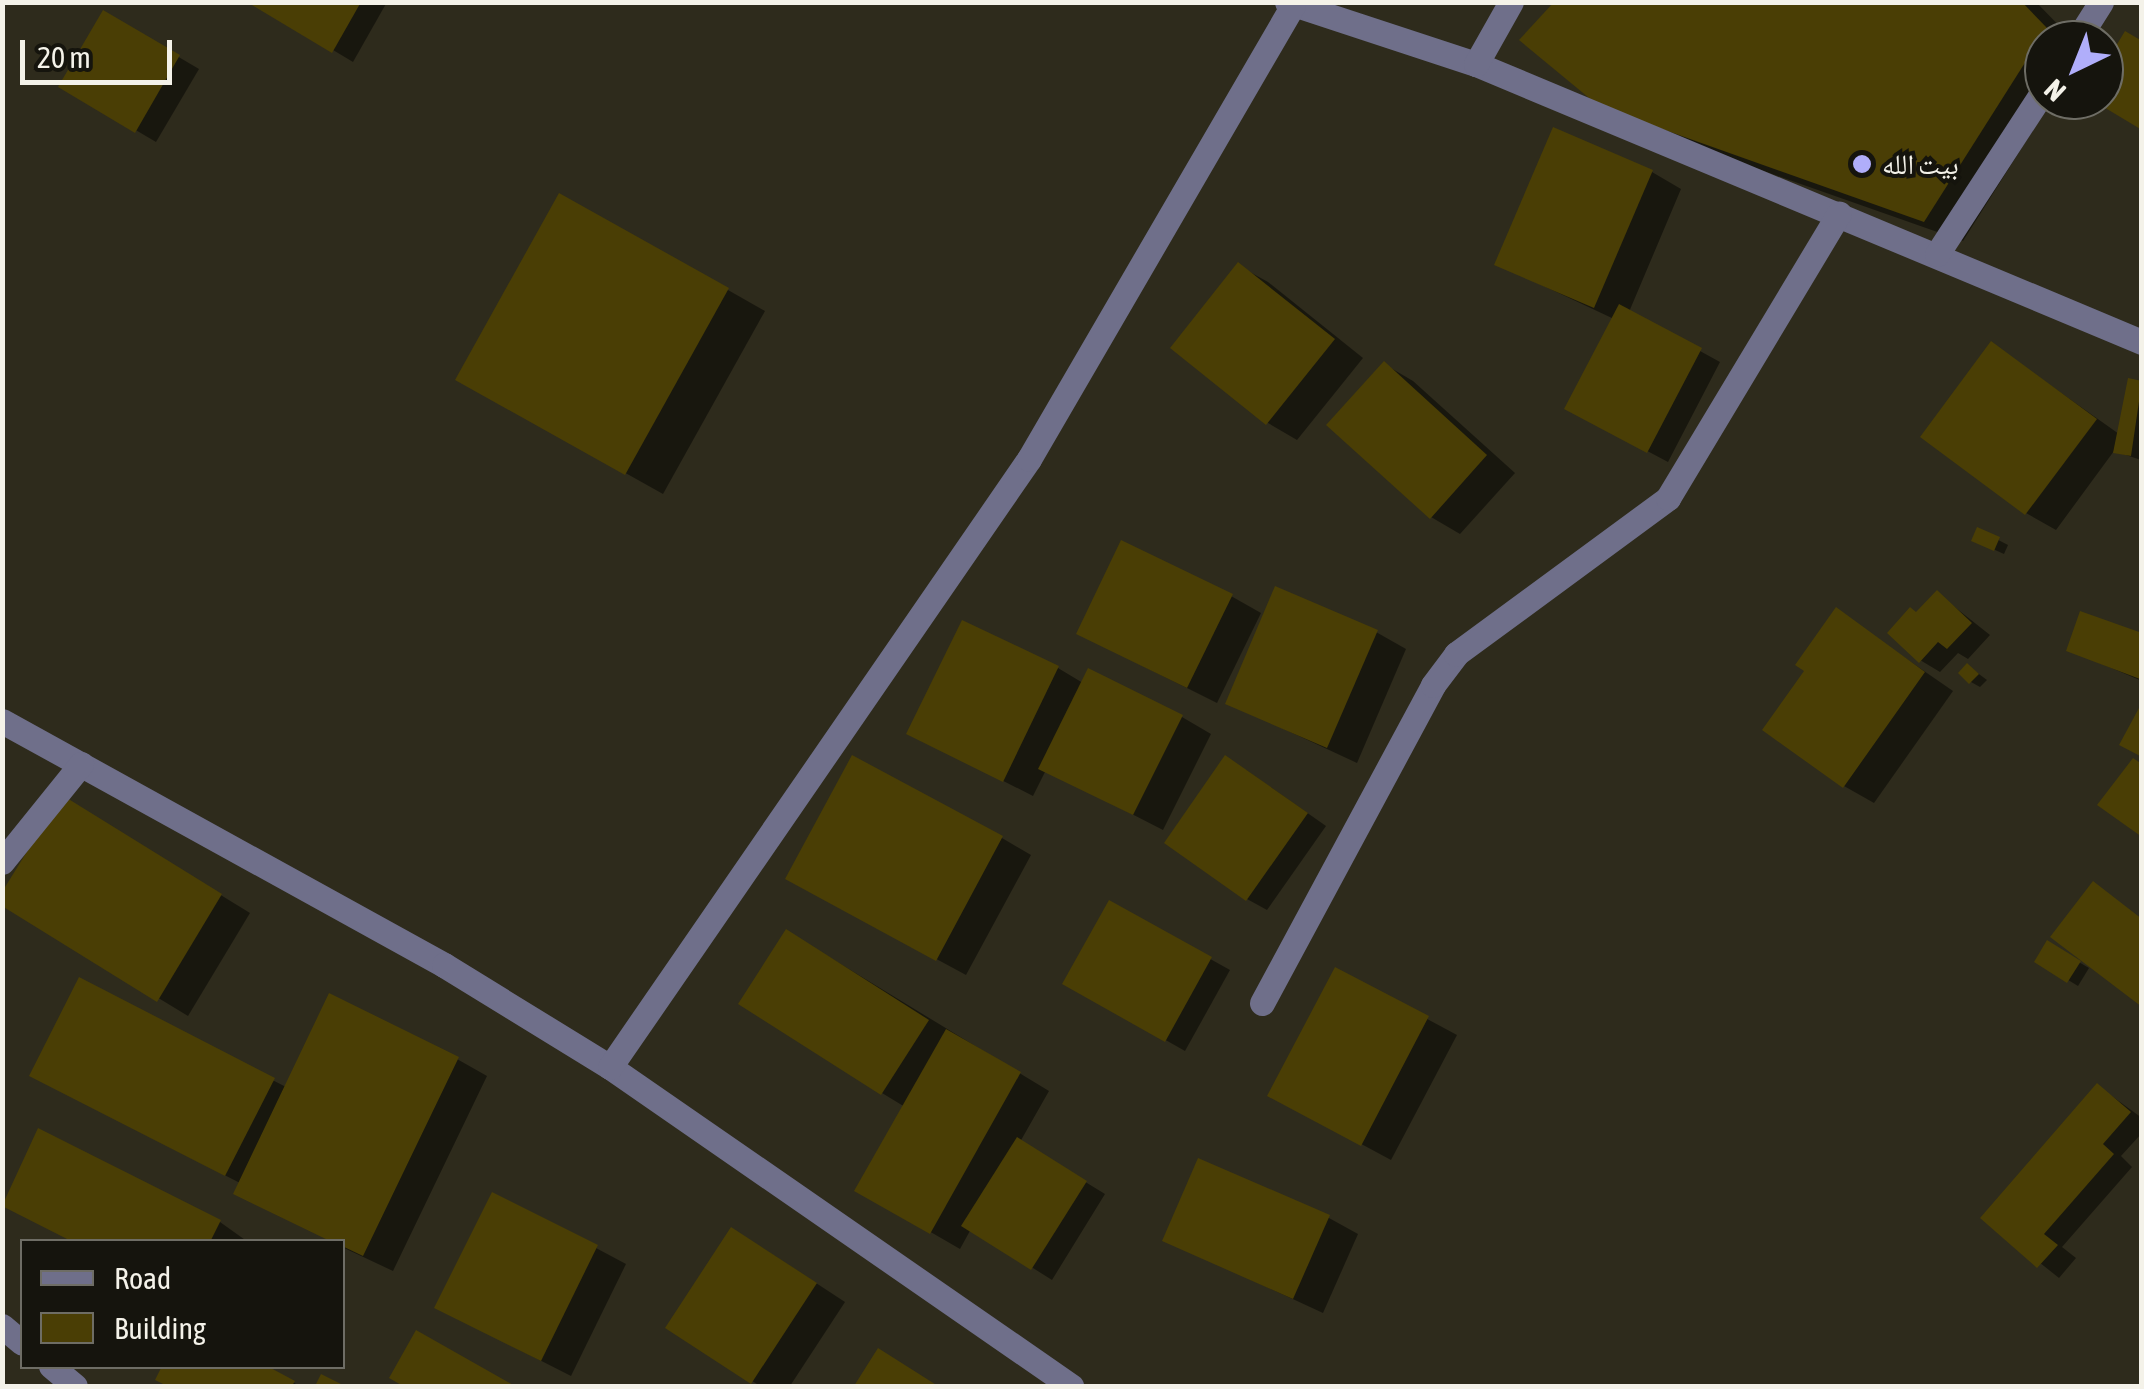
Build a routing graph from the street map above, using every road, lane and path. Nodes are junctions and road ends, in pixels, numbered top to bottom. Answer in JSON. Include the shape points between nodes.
{"nodes":[{"id":1,"x":1511,"y":2,"type":"edge"},
{"id":2,"x":1290,"y":4,"type":"edge"},
{"id":3,"x":1476,"y":64,"type":"junction"},
{"id":4,"x":2024,"y":120,"type":"edge"},
{"id":5,"x":1840,"y":213,"type":"junction"},
{"id":6,"x":1936,"y":254,"type":"junction"},
{"id":7,"x":2142,"y":342,"type":"edge"},
{"id":8,"x":2,"y":721,"type":"edge"},
{"id":9,"x":81,"y":764,"type":"junction"},
{"id":10,"x":2,"y":862,"type":"edge"},
{"id":11,"x":1262,"y":1003,"type":"dead end"},
{"id":12,"x":610,"y":1067,"type":"junction"},
{"id":13,"x":55,"y":1369,"type":"edge"},
{"id":14,"x":76,"y":1386,"type":"edge"},
{"id":15,"x":1072,"y":1386,"type":"edge"}],
"edges":[{"from":1,"to":3,"type":"street"},
{"from":2,"to":3,"type":"street"},
{"from":2,"to":12,"type":"street","via":[[1030,459]]},
{"from":3,"to":5,"type":"street"},
{"from":4,"to":6,"type":"street"},
{"from":5,"to":6,"type":"street"},
{"from":5,"to":11,"type":"street","via":[[1668,498],[1456,654]]},
{"from":6,"to":7,"type":"street"},
{"from":8,"to":9,"type":"street"},
{"from":9,"to":10,"type":"street"},
{"from":9,"to":12,"type":"street","via":[[444,965]]},
{"from":12,"to":15,"type":"street"},
{"from":13,"to":14,"type":"street"}]}
